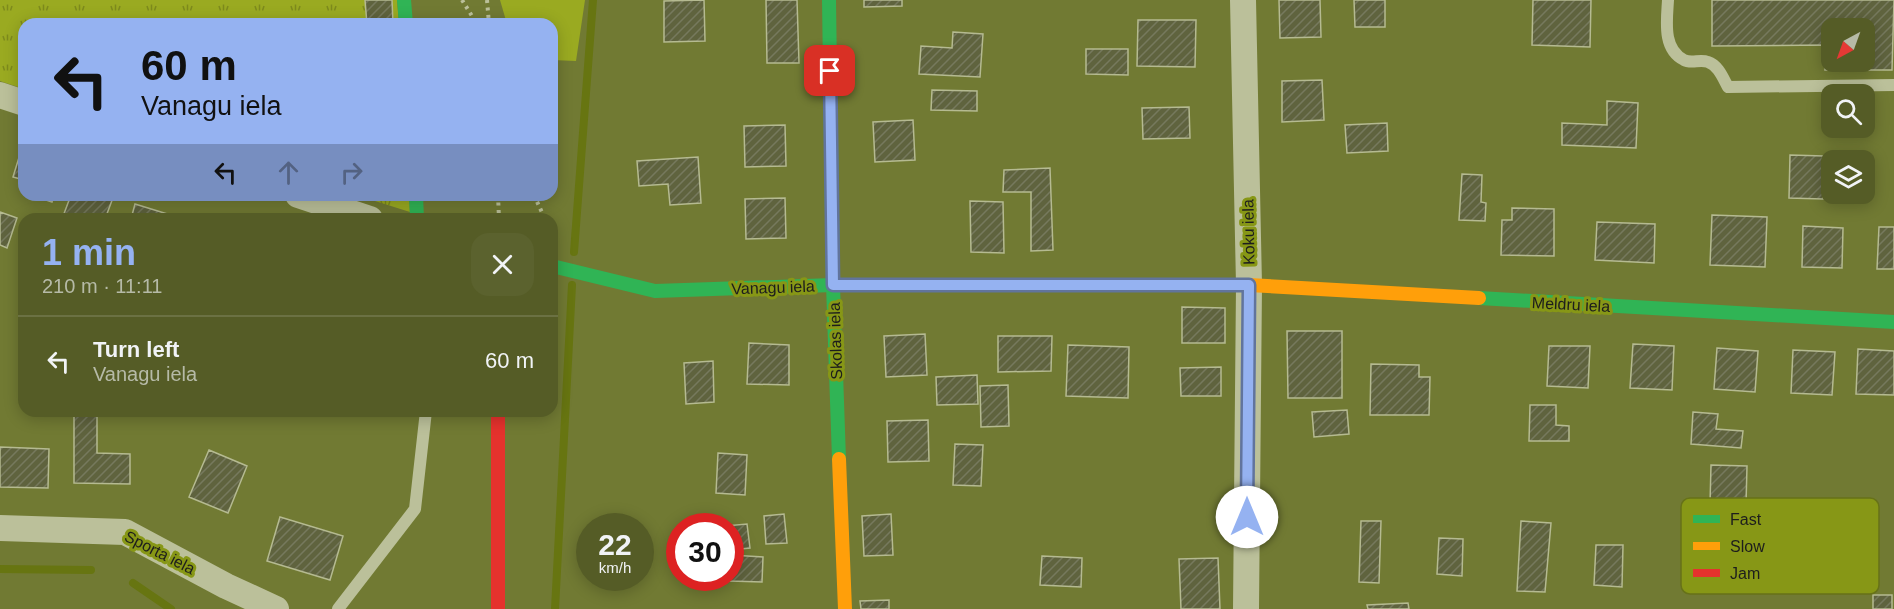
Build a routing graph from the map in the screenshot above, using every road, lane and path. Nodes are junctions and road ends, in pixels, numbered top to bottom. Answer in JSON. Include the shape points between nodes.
{"nodes":[{"id":1,"x":405,"y":0,"type":"edge"},
{"id":2,"x":462,"y":0,"type":"edge"},
{"id":3,"x":487,"y":0,"type":"edge"},
{"id":4,"x":829,"y":0,"type":"edge"},
{"id":5,"x":1243,"y":0,"type":"edge"},
{"id":6,"x":1668,"y":0,"type":"edge"},
{"id":7,"x":406,"y":18,"type":"edge"},
{"id":8,"x":473,"y":18,"type":"edge"},
{"id":9,"x":488,"y":18,"type":"edge"},
{"id":10,"x":1894,"y":85,"type":"edge"},
{"id":11,"x":0,"y":95,"type":"edge"},
{"id":12,"x":18,"y":102,"type":"edge"},
{"id":13,"x":316,"y":201,"type":"edge"},
{"id":14,"x":352,"y":213,"type":"edge"},
{"id":15,"x":558,"y":267,"type":"edge"},
{"id":16,"x":833,"y":285,"type":"junction"},
{"id":17,"x":1249,"y":285,"type":"junction"},
{"id":18,"x":1894,"y":322,"type":"edge"},
{"id":19,"x":425,"y":417,"type":"edge"},
{"id":20,"x":498,"y":417,"type":"edge"},
{"id":21,"x":0,"y":528,"type":"edge"},
{"id":22,"x":276,"y":609,"type":"edge"},
{"id":23,"x":338,"y":609,"type":"edge"},
{"id":24,"x":498,"y":609,"type":"edge"},
{"id":25,"x":845,"y":609,"type":"edge"},
{"id":26,"x":1246,"y":609,"type":"edge"}],
"edges":[{"from":1,"to":7,"type":"street"},
{"from":2,"to":8,"type":"path"},
{"from":3,"to":9,"type":"path"},
{"from":4,"to":16,"type":"street","name":"Skolas iela"},
{"from":5,"to":17,"type":"street","name":"Koku iela"},
{"from":6,"to":10,"type":"lane","via":[[1671,49],[1685,61],[1708,62],[1720,71],[1728,87]]},
{"from":11,"to":12,"type":"street"},
{"from":13,"to":14,"type":"street"},
{"from":15,"to":16,"type":"street","name":"Vanagu iela","via":[[654,291]]},
{"from":16,"to":17,"type":"street","name":"Vanagu iela"},
{"from":16,"to":25,"type":"street","name":"Skolas iela"},
{"from":17,"to":18,"type":"street","name":"Meldru iela"},
{"from":17,"to":26,"type":"street","name":"Koku iela"},
{"from":19,"to":23,"type":"lane","via":[[415,509]]},
{"from":20,"to":24,"type":"street"},
{"from":21,"to":22,"type":"street","name":"Sporta iela","via":[[125,532]]}]}
